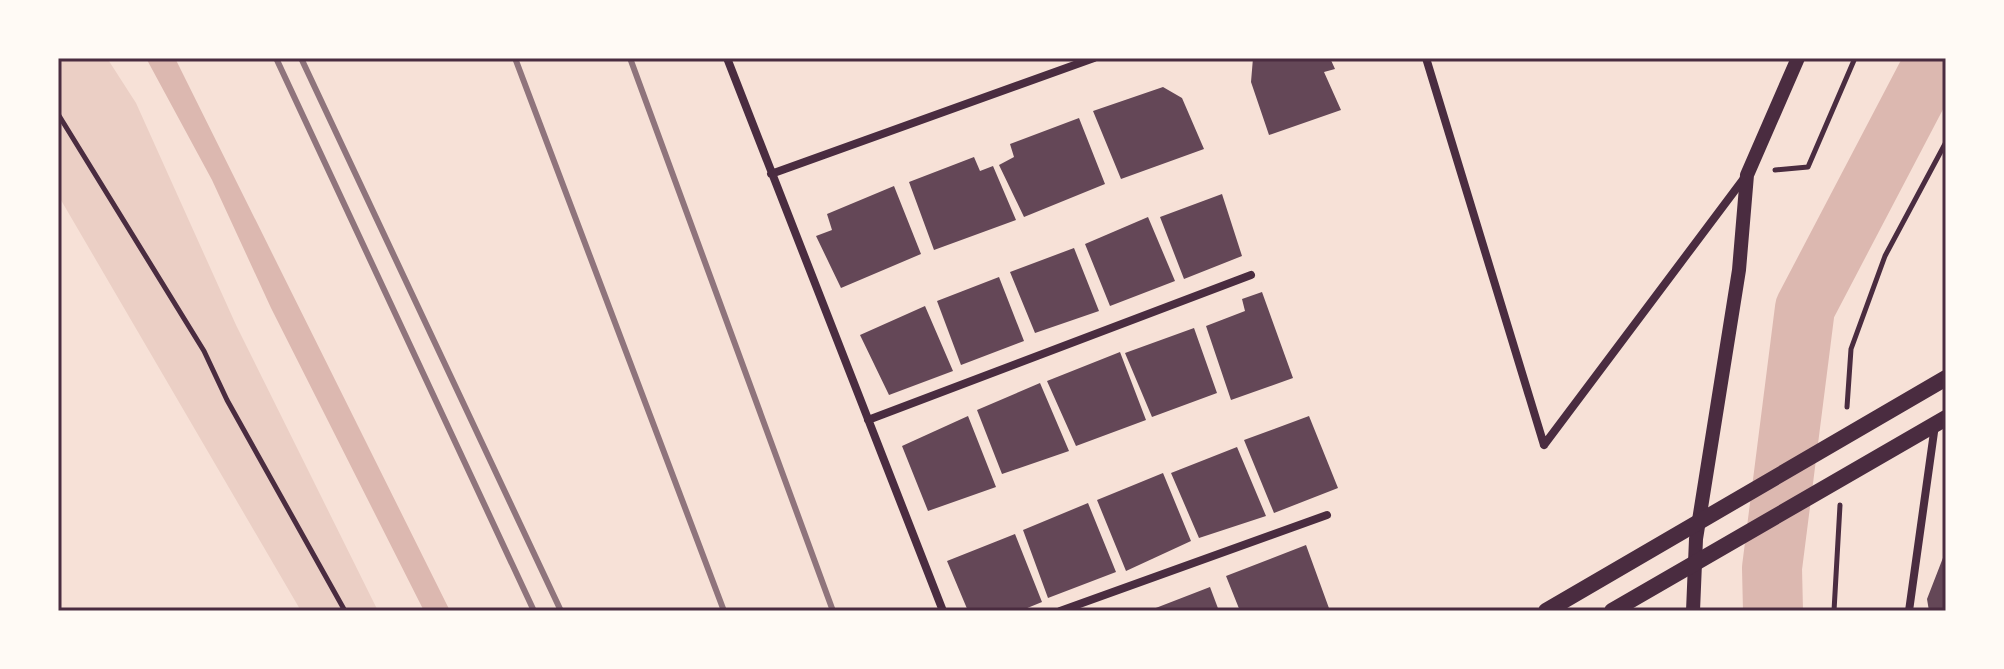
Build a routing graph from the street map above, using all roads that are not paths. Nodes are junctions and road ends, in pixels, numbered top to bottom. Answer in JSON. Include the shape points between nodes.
{"nodes":[{"id":1,"x":727,"y":58,"type":"edge"},
{"id":2,"x":1094,"y":58,"type":"edge"},
{"id":3,"x":1426,"y":58,"type":"edge"},
{"id":4,"x":1798,"y":58,"type":"edge"},
{"id":5,"x":771,"y":174,"type":"junction"},
{"id":6,"x":1747,"y":175,"type":"junction"},
{"id":7,"x":1251,"y":275,"type":"dead end"},
{"id":8,"x":1946,"y":378,"type":"edge"},
{"id":9,"x":868,"y":420,"type":"junction"},
{"id":10,"x":1941,"y":421,"type":"edge"},
{"id":11,"x":1327,"y":515,"type":"dead end"},
{"id":12,"x":943,"y":611,"type":"edge"},
{"id":13,"x":1060,"y":611,"type":"edge"},
{"id":14,"x":1546,"y":611,"type":"edge"},
{"id":15,"x":1612,"y":611,"type":"edge"},
{"id":16,"x":1693,"y":611,"type":"edge"},
{"id":17,"x":1909,"y":611,"type":"edge"}],
"edges":[{"from":1,"to":5,"type":"street"},
{"from":2,"to":5,"type":"street"},
{"from":3,"to":6,"type":"street","via":[[1544,445]]},
{"from":4,"to":6,"type":"street"},
{"from":5,"to":9,"type":"street"},
{"from":6,"to":16,"type":"street","via":[[1739,270],[1696,539]]},
{"from":7,"to":9,"type":"street"},
{"from":8,"to":14,"type":"main road"},
{"from":9,"to":12,"type":"street"},
{"from":10,"to":15,"type":"main road"},
{"from":10,"to":17,"type":"street"},
{"from":11,"to":13,"type":"street"}]}
